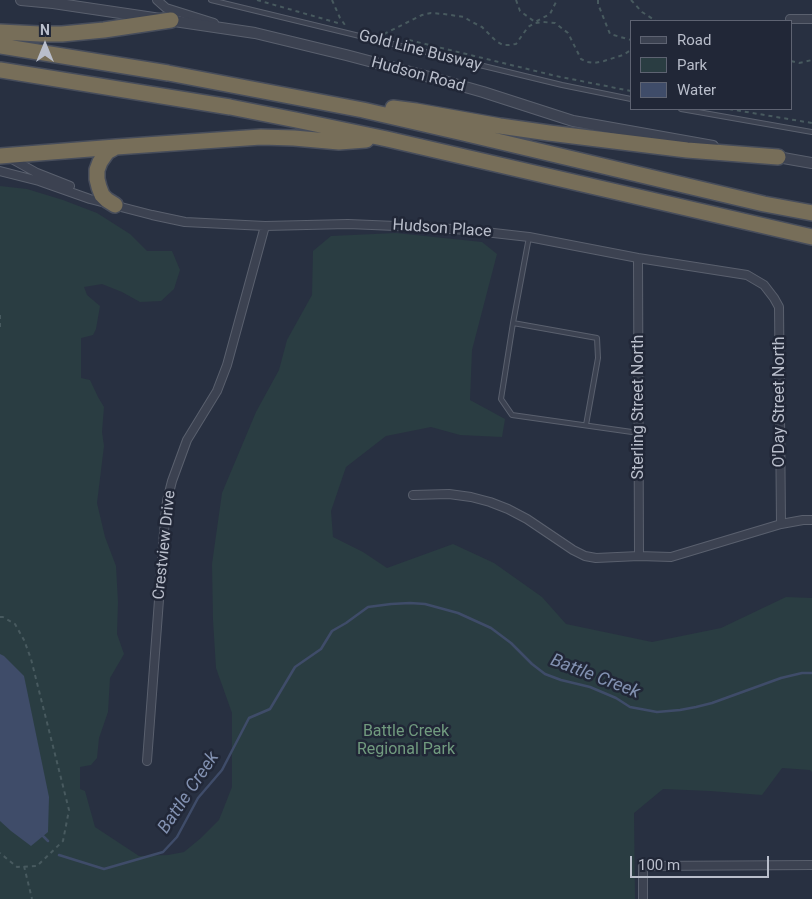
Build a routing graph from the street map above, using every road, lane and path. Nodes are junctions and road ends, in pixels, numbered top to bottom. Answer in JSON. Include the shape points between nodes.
{"nodes":[{"id":1,"x":21,"y":0,"type":"edge"},
{"id":2,"x":36,"y":0,"type":"edge"},
{"id":3,"x":157,"y":0,"type":"edge"},
{"id":4,"x":211,"y":0,"type":"edge"},
{"id":5,"x":256,"y":0,"type":"edge"},
{"id":6,"x":332,"y":0,"type":"edge"},
{"id":7,"x":516,"y":0,"type":"edge"},
{"id":8,"x":557,"y":0,"type":"edge"},
{"id":9,"x":598,"y":0,"type":"edge"},
{"id":10,"x":631,"y":0,"type":"edge"},
{"id":11,"x":26,"y":1,"type":"edge"},
{"id":12,"x":790,"y":19,"type":"dead end"},
{"id":13,"x":812,"y":19,"type":"edge"},
{"id":14,"x":171,"y":20,"type":"junction"},
{"id":15,"x":654,"y":20,"type":"edge"},
{"id":16,"x":235,"y":30,"type":"junction"},
{"id":17,"x":0,"y":32,"type":"edge"},
{"id":18,"x":392,"y":36,"type":"dead end"},
{"id":19,"x":401,"y":38,"type":"dead end"},
{"id":20,"x":630,"y":40,"type":"edge"},
{"id":21,"x":0,"y":46,"type":"edge"},
{"id":22,"x":630,"y":51,"type":"edge"},
{"id":23,"x":812,"y":60,"type":"edge"},
{"id":24,"x":792,"y":61,"type":"edge"},
{"id":25,"x":0,"y":70,"type":"edge"},
{"id":26,"x":630,"y":91,"type":"edge"},
{"id":27,"x":277,"y":93,"type":"junction"},
{"id":28,"x":630,"y":99,"type":"edge"},
{"id":29,"x":687,"y":110,"type":"edge"},
{"id":30,"x":735,"y":110,"type":"edge"},
{"id":31,"x":812,"y":123,"type":"edge"},
{"id":32,"x":812,"y":132,"type":"edge"},
{"id":33,"x":387,"y":139,"type":"junction"},
{"id":34,"x":116,"y":147,"type":"junction"},
{"id":35,"x":1,"y":155,"type":"edge"},
{"id":36,"x":778,"y":157,"type":"junction"},
{"id":37,"x":812,"y":163,"type":"edge"},
{"id":38,"x":0,"y":171,"type":"edge"},
{"id":39,"x":115,"y":205,"type":"junction"},
{"id":40,"x":812,"y":214,"type":"edge"},
{"id":41,"x":265,"y":226,"type":"junction"},
{"id":42,"x":529,"y":237,"type":"junction"},
{"id":43,"x":812,"y":237,"type":"edge"},
{"id":44,"x":638,"y":258,"type":"junction"},
{"id":45,"x":764,"y":285,"type":"joint"},
{"id":46,"x":0,"y":315,"type":"edge"},
{"id":47,"x":513,"y":323,"type":"junction"},
{"id":48,"x":0,"y":328,"type":"edge"},
{"id":49,"x":586,"y":425,"type":"junction"},
{"id":50,"x":639,"y":433,"type":"junction"},
{"id":51,"x":413,"y":495,"type":"dead end"},
{"id":52,"x":812,"y":520,"type":"edge"},
{"id":53,"x":780,"y":524,"type":"junction"},
{"id":54,"x":639,"y":556,"type":"junction"},
{"id":55,"x":0,"y":616,"type":"edge"},
{"id":56,"x":147,"y":761,"type":"dead end"},
{"id":57,"x":0,"y":853,"type":"edge"},
{"id":58,"x":812,"y":865,"type":"edge"},
{"id":59,"x":24,"y":866,"type":"junction"},
{"id":60,"x":32,"y":899,"type":"edge"},
{"id":61,"x":643,"y":899,"type":"edge"}],
"edges":[{"from":1,"to":11,"type":"street","name":"Hudson Road"},
{"from":2,"to":11,"type":"street"},
{"from":3,"to":16,"type":"street","via":[[166,8]]},
{"from":4,"to":28,"type":"lane","name":"Gold Line Busway"},
{"from":5,"to":6,"type":"path","via":[[345,25]]},
{"from":7,"to":8,"type":"path","via":[[520,12],[535,22],[550,14]]},
{"from":9,"to":20,"type":"path","via":[[610,34]]},
{"from":10,"to":15,"type":"path"},
{"from":11,"to":14,"type":"street","name":"Hudson Road"},
{"from":12,"to":13,"type":"street"},
{"from":14,"to":16,"type":"street","name":"Hudson Road"},
{"from":14,"to":17,"type":"highway","via":[[62,34]]},
{"from":16,"to":36,"type":"street","name":"Hudson Road","via":[[438,79],[573,121]]},
{"from":18,"to":22,"type":"path","via":[[384,34],[431,13],[464,17],[482,27],[496,42],[509,46],[516,44],[528,27],[535,23],[555,23],[568,33],[581,59],[587,62],[604,61]]},
{"from":19,"to":26,"type":"path"},
{"from":21,"to":27,"type":"highway"},
{"from":23,"to":24,"type":"path"},
{"from":25,"to":33,"type":"highway","via":[[230,107]]},
{"from":27,"to":36,"type":"highway","via":[[549,133],[687,150]]},
{"from":27,"to":40,"type":"highway","via":[[463,132]]},
{"from":29,"to":32,"type":"lane"},
{"from":30,"to":31,"type":"path"},
{"from":33,"to":34,"type":"highway","via":[[339,142],[261,137]]},
{"from":33,"to":43,"type":"highway"},
{"from":34,"to":35,"type":"highway"},
{"from":34,"to":39,"type":"highway","via":[[107,152],[97,170],[98,187]]},
{"from":35,"to":39,"type":"street","name":"Hudson Place"},
{"from":36,"to":37,"type":"street","name":"Hudson Road"},
{"from":38,"to":39,"type":"street","name":"Hudson Place"},
{"from":39,"to":41,"type":"street","name":"Hudson Place","via":[[185,222]]},
{"from":41,"to":42,"type":"street","name":"Hudson Place","via":[[420,226]]},
{"from":41,"to":56,"type":"street","name":"Crestview Drive","via":[[227,365],[217,391],[187,440],[167,501]]},
{"from":42,"to":44,"type":"street","name":"Hudson Place"},
{"from":42,"to":47,"type":"lane"},
{"from":44,"to":45,"type":"street","name":"Hudson Place","via":[[747,275]]},
{"from":44,"to":50,"type":"street","name":"Sterling Street North"},
{"from":45,"to":53,"type":"street","name":"O'Day Street North","via":[[779,307]]},
{"from":46,"to":48,"type":"path"},
{"from":47,"to":49,"type":"lane","via":[[501,399],[512,415]]},
{"from":47,"to":49,"type":"lane","via":[[597,338],[598,358]]},
{"from":49,"to":50,"type":"lane"},
{"from":50,"to":54,"type":"street","name":"Sterling Street North"},
{"from":51,"to":54,"type":"street","via":[[449,494],[490,502],[527,519],[585,556]]},
{"from":52,"to":53,"type":"street"},
{"from":53,"to":54,"type":"street","via":[[671,557]]},
{"from":55,"to":59,"type":"path","via":[[15,624],[31,659],[69,810],[63,841],[37,866]]},
{"from":57,"to":59,"type":"path","via":[[17,867]]},
{"from":58,"to":61,"type":"street","via":[[643,866]]},
{"from":59,"to":60,"type":"path"}]}
